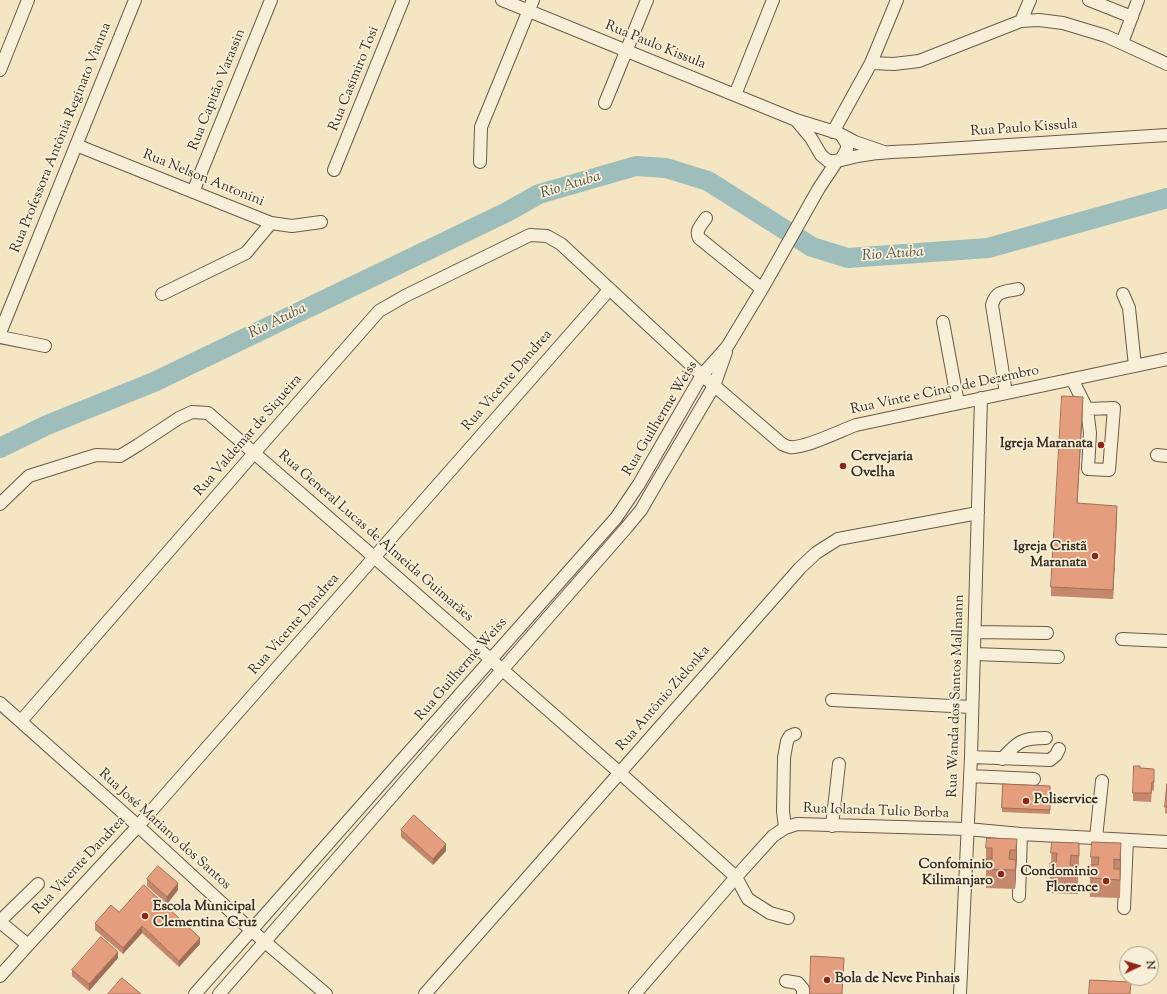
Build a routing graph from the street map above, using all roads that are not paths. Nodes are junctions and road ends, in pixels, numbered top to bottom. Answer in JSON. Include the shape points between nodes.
{"nodes":[{"id":1,"x":28,"y":0,"type":"edge"},
{"id":2,"x":135,"y":0,"type":"edge"},
{"id":3,"x":271,"y":0,"type":"edge"},
{"id":4,"x":403,"y":0,"type":"edge"},
{"id":5,"x":502,"y":0,"type":"edge"},
{"id":6,"x":646,"y":0,"type":"edge"},
{"id":7,"x":773,"y":0,"type":"edge"},
{"id":8,"x":897,"y":0,"type":"edge"},
{"id":9,"x":1030,"y":0,"type":"edge"},
{"id":10,"x":1089,"y":0,"type":"edge"},
{"id":11,"x":1138,"y":0,"type":"edge"},
{"id":12,"x":531,"y":5,"type":"edge"},
{"id":13,"x":1132,"y":17,"type":"junction"},
{"id":14,"x":1021,"y":21,"type":"junction"},
{"id":15,"x":1122,"y":42,"type":"junction"},
{"id":16,"x":626,"y":50,"type":"junction"},
{"id":17,"x":871,"y":63,"type":"junction"},
{"id":18,"x":1167,"y":64,"type":"edge"},
{"id":19,"x":0,"y":70,"type":"edge"},
{"id":20,"x":735,"y":95,"type":"junction"},
{"id":21,"x":605,"y":103,"type":"dead end"},
{"id":22,"x":796,"y":120,"type":"junction"},
{"id":23,"x":837,"y":134,"type":"junction"},
{"id":24,"x":1167,"y":135,"type":"edge"},
{"id":25,"x":76,"y":145,"type":"junction"},
{"id":26,"x":818,"y":151,"type":"junction"},
{"id":27,"x":884,"y":152,"type":"junction"},
{"id":28,"x":837,"y":160,"type":"junction"},
{"id":29,"x":480,"y":162,"type":"dead end"},
{"id":30,"x":334,"y":170,"type":"dead end"},
{"id":31,"x":819,"y":188,"type":"junction"},
{"id":32,"x":193,"y":192,"type":"junction"},
{"id":33,"x":706,"y":218,"type":"dead end"},
{"id":34,"x":321,"y":222,"type":"dead end"},
{"id":35,"x":271,"y":223,"type":"junction"},
{"id":36,"x":546,"y":236,"type":"joint"},
{"id":37,"x":762,"y":289,"type":"junction"},
{"id":38,"x":1018,"y":289,"type":"dead end"},
{"id":39,"x":608,"y":290,"type":"junction"},
{"id":40,"x":162,"y":294,"type":"dead end"},
{"id":41,"x":1123,"y":294,"type":"dead end"},
{"id":42,"x":943,"y":322,"type":"dead end"},
{"id":43,"x":0,"y":333,"type":"edge"},
{"id":44,"x":0,"y":337,"type":"edge"},
{"id":45,"x":45,"y":346,"type":"dead end"},
{"id":46,"x":727,"y":348,"type":"junction"},
{"id":47,"x":1167,"y":359,"type":"edge"},
{"id":48,"x":1135,"y":366,"type":"junction"},
{"id":49,"x":702,"y":375,"type":"junction"},
{"id":50,"x":1072,"y":379,"type":"junction"},
{"id":51,"x":714,"y":386,"type":"junction"},
{"id":52,"x":1006,"y":393,"type":"junction"},
{"id":53,"x":981,"y":398,"type":"junction"},
{"id":54,"x":958,"y":403,"type":"junction"},
{"id":55,"x":1087,"y":409,"type":"junction"},
{"id":56,"x":255,"y":452,"type":"junction"},
{"id":57,"x":0,"y":504,"type":"edge"},
{"id":58,"x":978,"y":512,"type":"junction"},
{"id":59,"x":374,"y":557,"type":"junction"},
{"id":60,"x":975,"y":632,"type":"junction"},
{"id":61,"x":1047,"y":633,"type":"dead end"},
{"id":62,"x":1122,"y":638,"type":"dead end"},
{"id":63,"x":1167,"y":641,"type":"edge"},
{"id":64,"x":974,"y":654,"type":"junction"},
{"id":65,"x":1058,"y":657,"type":"dead end"},
{"id":66,"x":491,"y":660,"type":"junction"},
{"id":67,"x":502,"y":670,"type":"junction"},
{"id":68,"x":832,"y":700,"type":"dead end"},
{"id":69,"x":0,"y":703,"type":"edge"},
{"id":70,"x":972,"y":707,"type":"junction"},
{"id":71,"x":21,"y":721,"type":"junction"},
{"id":72,"x":795,"y":734,"type":"dead end"},
{"id":73,"x":1046,"y":738,"type":"dead end"},
{"id":74,"x":1059,"y":749,"type":"dead end"},
{"id":75,"x":971,"y":757,"type":"junction"},
{"id":76,"x":1002,"y":759,"type":"junction"},
{"id":77,"x":839,"y":764,"type":"dead end"},
{"id":78,"x":620,"y":773,"type":"junction"},
{"id":79,"x":970,"y":776,"type":"junction"},
{"id":80,"x":1034,"y":779,"type":"dead end"},
{"id":81,"x":1102,"y":781,"type":"dead end"},
{"id":82,"x":138,"y":826,"type":"junction"},
{"id":83,"x":832,"y":826,"type":"junction"},
{"id":84,"x":785,"y":828,"type":"junction"},
{"id":85,"x":967,"y":829,"type":"junction"},
{"id":86,"x":1021,"y":834,"type":"junction"},
{"id":87,"x":1096,"y":838,"type":"junction"},
{"id":88,"x":1127,"y":840,"type":"junction"},
{"id":89,"x":1167,"y":842,"type":"edge"},
{"id":90,"x":736,"y":877,"type":"junction"},
{"id":91,"x":38,"y":884,"type":"dead end"},
{"id":92,"x":1019,"y":896,"type":"dead end"},
{"id":93,"x":1124,"y":908,"type":"dead end"},
{"id":94,"x":788,"y":918,"type":"dead end"},
{"id":95,"x":0,"y":921,"type":"edge"},
{"id":96,"x":251,"y":930,"type":"junction"},
{"id":97,"x":265,"y":942,"type":"junction"},
{"id":98,"x":28,"y":944,"type":"junction"},
{"id":99,"x":0,"y":976,"type":"edge"},
{"id":100,"x":786,"y":981,"type":"dead end"},
{"id":101,"x":195,"y":994,"type":"edge"},
{"id":102,"x":219,"y":994,"type":"edge"},
{"id":103,"x":326,"y":994,"type":"edge"},
{"id":104,"x":425,"y":994,"type":"edge"},
{"id":105,"x":635,"y":994,"type":"edge"},
{"id":106,"x":803,"y":994,"type":"edge"},
{"id":107,"x":960,"y":994,"type":"edge"}],
"edges":[{"from":1,"to":19,"type":"street"},
{"from":2,"to":25,"type":"street","name":"Rua Professora Antônia Reginato Vianna"},
{"from":3,"to":32,"type":"street","name":"Rua Capitão Varassin"},
{"from":4,"to":30,"type":"street","name":"Rua Casimiro Tosi"},
{"from":5,"to":12,"type":"street","name":"Rua Paulo Kissula"},
{"from":6,"to":16,"type":"street"},
{"from":7,"to":20,"type":"street"},
{"from":8,"to":17,"type":"street"},
{"from":9,"to":14,"type":"street"},
{"from":10,"to":13,"type":"street"},
{"from":11,"to":13,"type":"street"},
{"from":12,"to":16,"type":"street","name":"Rua Paulo Kissula"},
{"from":12,"to":29,"type":"street","via":[[482,127]]},
{"from":13,"to":15,"type":"street"},
{"from":14,"to":15,"type":"street","via":[[1063,23]]},
{"from":14,"to":17,"type":"street","via":[[919,60],[894,64]]},
{"from":15,"to":18,"type":"street"},
{"from":16,"to":20,"type":"street","name":"Rua Paulo Kissula"},
{"from":16,"to":21,"type":"street"},
{"from":17,"to":23,"type":"street"},
{"from":20,"to":22,"type":"street","name":"Rua Paulo Kissula"},
{"from":22,"to":23,"type":"street","name":"Rua Paulo Kissula"},
{"from":22,"to":26,"type":"street","name":"Rua Paulo Kissula"},
{"from":23,"to":26,"type":"street","via":[[828,133],[821,138]]},
{"from":23,"to":27,"type":"street","name":"Rua Paulo Kissula"},
{"from":23,"to":28,"type":"street","via":[[847,144],[847,149],[842,158]]},
{"from":24,"to":27,"type":"street","name":"Rua Paulo Kissula"},
{"from":25,"to":32,"type":"street","name":"Rua Nelson Antonini"},
{"from":25,"to":43,"type":"street","name":"Rua Professora Antônia Reginato Vianna"},
{"from":26,"to":28,"type":"street","via":[[828,161]]},
{"from":26,"to":31,"type":"street"},
{"from":27,"to":28,"type":"street","name":"Rua Paulo Kissula"},
{"from":28,"to":31,"type":"street","name":"Rua Guilherme Weiss"},
{"from":31,"to":37,"type":"street","name":"Rua Guilherme Weiss"},
{"from":32,"to":35,"type":"street","name":"Rua Nelson Antonini"},
{"from":33,"to":37,"type":"street","via":[[697,231],[699,238]]},
{"from":34,"to":35,"type":"street","name":"Rua Nelson Antonini","via":[[292,226]]},
{"from":35,"to":40,"type":"street","via":[[246,253]]},
{"from":36,"to":39,"type":"street","name":"Rua Vinte e Cinco de Dezembro","via":[[561,244]]},
{"from":36,"to":56,"type":"street","name":"Rua Valdemar de Siqueira","via":[[530,235],[379,311]]},
{"from":37,"to":46,"type":"street","name":"Rua Guilherme Weiss"},
{"from":38,"to":52,"type":"street","via":[[999,294],[994,298],[992,305]]},
{"from":39,"to":49,"type":"street","name":"Rua Vinte e Cinco de Dezembro"},
{"from":39,"to":59,"type":"street","name":"Rua Vicente Dandrea"},
{"from":41,"to":48,"type":"street","via":[[1129,308]]},
{"from":42,"to":54,"type":"street"},
{"from":44,"to":45,"type":"street"},
{"from":46,"to":49,"type":"street","name":"Rua Guilherme Weiss"},
{"from":46,"to":51,"type":"street","name":"Rua Guilherme Weiss"},
{"from":47,"to":48,"type":"street","name":"Rua Vinte e Cinco de Dezembro"},
{"from":48,"to":50,"type":"street","name":"Rua Vinte e Cinco de Dezembro"},
{"from":49,"to":51,"type":"street","name":"Rua Vinte e Cinco de Dezembro"},
{"from":49,"to":66,"type":"street","name":"Rua Guilherme Weiss","via":[[616,518]]},
{"from":50,"to":52,"type":"street","name":"Rua Vinte e Cinco de Dezembro"},
{"from":50,"to":55,"type":"street"},
{"from":51,"to":54,"type":"street","name":"Rua Vinte e Cinco de Dezembro","via":[[782,444],[790,447],[809,444],[856,425]]},
{"from":51,"to":67,"type":"street","name":"Rua Guilherme Weiss","via":[[641,510]]},
{"from":52,"to":53,"type":"street","name":"Rua Vinte e Cinco de Dezembro"},
{"from":53,"to":54,"type":"street","name":"Rua Vinte e Cinco de Dezembro"},
{"from":53,"to":58,"type":"street","name":"Rua Wanda dos Santos Mallmann"},
{"from":55,"to":55,"type":"street","via":[[1090,433],[1088,469],[1109,470],[1114,408]]},
{"from":56,"to":57,"type":"street","name":"Rua General Lucas de Almeida Guimarães","via":[[208,413],[192,412],[120,456],[96,455],[28,476]]},
{"from":56,"to":59,"type":"street","name":"Rua General Lucas de Almeida Guimarães"},
{"from":56,"to":71,"type":"street","name":"Rua Valdemar de Siqueira"},
{"from":58,"to":60,"type":"street","name":"Rua Wanda dos Santos Mallmann"},
{"from":58,"to":78,"type":"street","name":"Rua Antônio Zielonka","via":[[838,539],[816,552]]},
{"from":59,"to":66,"type":"street","name":"Rua General Lucas de Almeida Guimarães"},
{"from":59,"to":82,"type":"street","name":"Rua Vicente Dandrea"},
{"from":60,"to":61,"type":"street"},
{"from":60,"to":64,"type":"street","name":"Rua Wanda dos Santos Mallmann"},
{"from":62,"to":63,"type":"street"},
{"from":64,"to":65,"type":"street"},
{"from":64,"to":70,"type":"street","name":"Rua Wanda dos Santos Mallmann"},
{"from":66,"to":67,"type":"street","name":"Rua General Lucas de Almeida Guimarães"},
{"from":66,"to":96,"type":"street","name":"Rua Guilherme Weiss"},
{"from":67,"to":78,"type":"street","name":"Rua General Lucas de Almeida Guimarães"},
{"from":67,"to":97,"type":"street","name":"Rua Guilherme Weiss"},
{"from":68,"to":70,"type":"street"},
{"from":69,"to":71,"type":"street","name":"Rua José Mariano dos Santos"},
{"from":70,"to":75,"type":"street","name":"Rua Wanda dos Santos Mallmann"},
{"from":71,"to":82,"type":"street","name":"Rua José Mariano dos Santos"},
{"from":72,"to":84,"type":"street","via":[[787,741],[784,758],[782,811]]},
{"from":73,"to":76,"type":"street","via":[[1020,741]]},
{"from":74,"to":76,"type":"street","via":[[1050,760]]},
{"from":75,"to":76,"type":"street"},
{"from":75,"to":79,"type":"street","name":"Rua Wanda dos Santos Mallmann"},
{"from":77,"to":83,"type":"street"},
{"from":78,"to":90,"type":"street","name":"Rua General Lucas de Almeida Guimarães"},
{"from":78,"to":104,"type":"street","name":"Rua Antônio Zielonka"},
{"from":79,"to":80,"type":"street"},
{"from":79,"to":85,"type":"street","name":"Rua Wanda dos Santos Mallmann"},
{"from":81,"to":87,"type":"street"},
{"from":82,"to":96,"type":"street","name":"Rua José Mariano dos Santos"},
{"from":82,"to":98,"type":"street","name":"Rua Vicente Dandrea"},
{"from":83,"to":84,"type":"street","name":"Rua Iolanda Tulio Borba","via":[[797,824]]},
{"from":83,"to":85,"type":"street","name":"Rua Iolanda Tulio Borba"},
{"from":84,"to":90,"type":"street","name":"Rua Iolanda Tulio Borba","via":[[773,836]]},
{"from":85,"to":86,"type":"street","name":"Rua Iolanda Tulio Borba"},
{"from":85,"to":107,"type":"street","name":"Rua Wanda dos Santos Mallmann"},
{"from":86,"to":87,"type":"street","name":"Rua Iolanda Tulio Borba"},
{"from":86,"to":92,"type":"street"},
{"from":87,"to":88,"type":"street","name":"Rua Iolanda Tulio Borba"},
{"from":88,"to":89,"type":"street","name":"Rua Iolanda Tulio Borba"},
{"from":88,"to":93,"type":"street"},
{"from":90,"to":94,"type":"street","name":"Rua General Lucas de Almeida Guimarães","via":[[748,899],[770,913]]},
{"from":90,"to":105,"type":"street","name":"Rua Iolanda Tulio Borba"},
{"from":91,"to":95,"type":"street"},
{"from":95,"to":98,"type":"street"},
{"from":96,"to":97,"type":"street","name":"Rua José Mariano dos Santos"},
{"from":96,"to":101,"type":"street","name":"Rua Guilherme Weiss"},
{"from":97,"to":102,"type":"street","name":"Rua Guilherme Weiss"},
{"from":97,"to":103,"type":"street","name":"Rua José Mariano dos Santos"},
{"from":98,"to":99,"type":"street","name":"Rua Vicente Dandrea"},
{"from":100,"to":106,"type":"street","via":[[798,983],[803,989]]}]}
